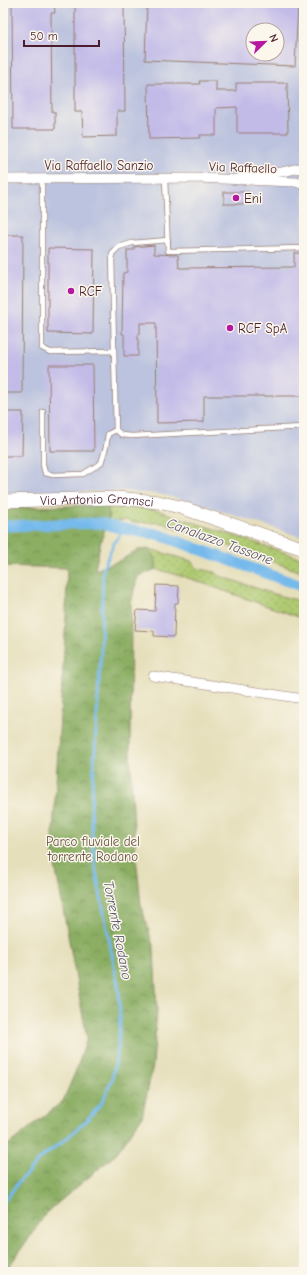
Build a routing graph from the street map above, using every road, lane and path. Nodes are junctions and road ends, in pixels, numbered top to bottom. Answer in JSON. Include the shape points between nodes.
{"nodes":[{"id":1,"x":304,"y":167,"type":"edge"},
{"id":2,"x":304,"y":172,"type":"edge"},
{"id":3,"x":42,"y":178,"type":"junction"},
{"id":4,"x":165,"y":178,"type":"junction"},
{"id":5,"x":195,"y":178,"type":"junction"},
{"id":6,"x":304,"y":178,"type":"edge"},
{"id":7,"x":3,"y":179,"type":"edge"},
{"id":8,"x":304,"y":185,"type":"edge"},
{"id":9,"x":168,"y":240,"type":"junction"},
{"id":10,"x":304,"y":248,"type":"edge"},
{"id":11,"x":114,"y":351,"type":"junction"},
{"id":12,"x":43,"y":412,"type":"dead end"},
{"id":13,"x":304,"y":427,"type":"edge"},
{"id":14,"x":116,"y":430,"type":"junction"},
{"id":15,"x":3,"y":501,"type":"edge"},
{"id":16,"x":304,"y":548,"type":"edge"},
{"id":17,"x":153,"y":676,"type":"dead end"},
{"id":18,"x":304,"y":699,"type":"edge"}],
"edges":[{"from":1,"to":5,"type":"street","name":"Via Raffaello","via":[[282,172]]},
{"from":2,"to":6,"type":"street"},
{"from":3,"to":4,"type":"street","name":"Via Raffaello Sanzio"},
{"from":3,"to":7,"type":"street","name":"Via Raffaello Sanzio"},
{"from":3,"to":11,"type":"lane","via":[[42,348],[50,352]]},
{"from":4,"to":5,"type":"street","name":"Via Raffaello Sanzio"},
{"from":4,"to":9,"type":"lane"},
{"from":5,"to":8,"type":"street","name":"Via Raffaello","via":[[296,182]]},
{"from":9,"to":10,"type":"lane","via":[[168,251]]},
{"from":9,"to":11,"type":"lane","via":[[132,243],[119,247],[112,254]]},
{"from":11,"to":14,"type":"lane"},
{"from":12,"to":14,"type":"lane","via":[[43,465],[45,473],[53,476],[83,474],[101,463],[108,434]]},
{"from":13,"to":14,"type":"lane","via":[[132,436],[122,435]]},
{"from":15,"to":16,"type":"street","name":"Via Antonio Gramsci","via":[[117,498],[158,502]]},
{"from":17,"to":18,"type":"street"}]}
